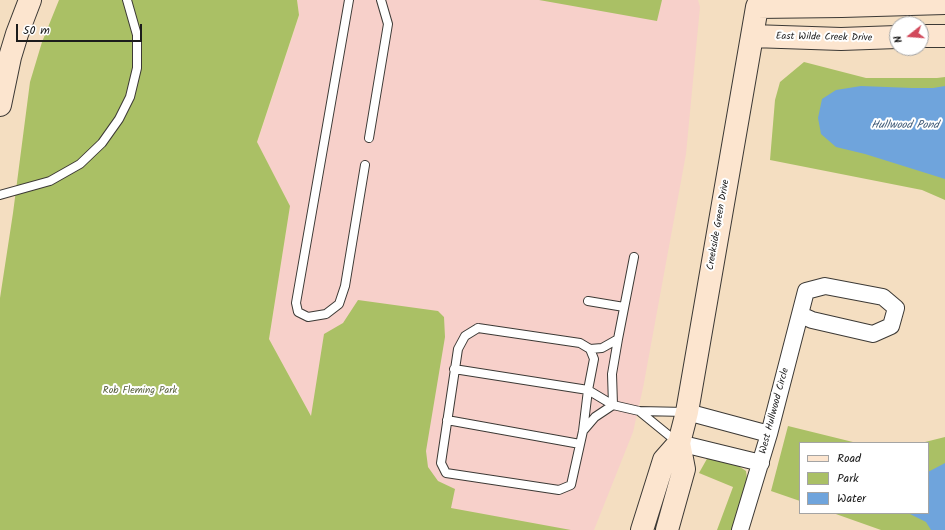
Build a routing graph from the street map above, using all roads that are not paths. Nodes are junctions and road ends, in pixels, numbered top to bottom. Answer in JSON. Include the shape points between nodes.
{"nodes":[{"id":1,"x":30,"y":0,"type":"edge"},
{"id":2,"x":127,"y":0,"type":"edge"},
{"id":3,"x":349,"y":0,"type":"edge"},
{"id":4,"x":380,"y":0,"type":"edge"},
{"id":5,"x":757,"y":2,"type":"edge"},
{"id":6,"x":945,"y":3,"type":"edge"},
{"id":7,"x":752,"y":36,"type":"junction"},
{"id":8,"x":929,"y":36,"type":"edge"},
{"id":9,"x":945,"y":36,"type":"edge"},
{"id":10,"x":889,"y":37,"type":"edge"},
{"id":11,"x":0,"y":106,"type":"edge"},
{"id":12,"x":369,"y":138,"type":"dead end"},
{"id":13,"x":365,"y":165,"type":"dead end"},
{"id":14,"x":0,"y":195,"type":"edge"},
{"id":15,"x":634,"y":257,"type":"dead end"},
{"id":16,"x":588,"y":302,"type":"dead end"},
{"id":17,"x":624,"y":307,"type":"junction"},
{"id":18,"x":801,"y":315,"type":"junction"},
{"id":19,"x":618,"y":339,"type":"junction"},
{"id":20,"x":590,"y":349,"type":"junction"},
{"id":21,"x":454,"y":369,"type":"junction"},
{"id":22,"x":588,"y":390,"type":"junction"},
{"id":23,"x":612,"y":405,"type":"junction"},
{"id":24,"x":639,"y":411,"type":"junction"},
{"id":25,"x":687,"y":412,"type":"junction"},
{"id":26,"x":447,"y":420,"type":"junction"},
{"id":27,"x":583,"y":431,"type":"junction"},
{"id":28,"x":769,"y":434,"type":"junction"},
{"id":29,"x":679,"y":443,"type":"junction"},
{"id":30,"x":580,"y":444,"type":"junction"},
{"id":31,"x":761,"y":463,"type":"junction"},
{"id":32,"x":642,"y":530,"type":"edge"},
{"id":33,"x":668,"y":530,"type":"edge"},
{"id":34,"x":740,"y":530,"type":"edge"}],
"edges":[{"from":1,"to":11,"type":"main road","via":[[10,57]]},
{"from":2,"to":14,"type":"lane","via":[[137,35],[137,68],[130,97],[119,119],[102,142],[80,164],[50,182]]},
{"from":3,"to":13,"type":"lane","via":[[296,303],[298,312],[308,316],[326,314],[339,304],[345,286]]},
{"from":4,"to":12,"type":"lane","via":[[388,24]]},
{"from":5,"to":6,"type":"main road","via":[[842,6]]},
{"from":5,"to":7,"type":"main road","name":"Creekside Green Drive"},
{"from":7,"to":10,"type":"main road","name":"East Wilde Creek Drive","via":[[841,39]]},
{"from":7,"to":25,"type":"main road","name":"Creekside Green Drive"},
{"from":8,"to":9,"type":"main road"},
{"from":15,"to":17,"type":"lane"},
{"from":16,"to":17,"type":"lane"},
{"from":17,"to":19,"type":"lane"},
{"from":18,"to":18,"type":"street","name":"West Hullwood Circle","via":[[806,291],[824,286],[883,297],[896,308],[890,326],[873,334],[812,320]]},
{"from":18,"to":28,"type":"street","name":"West Hullwood Circle"},
{"from":19,"to":20,"type":"lane","via":[[602,348]]},
{"from":19,"to":23,"type":"lane","via":[[612,374]]},
{"from":20,"to":21,"type":"lane","via":[[580,343],[478,328],[465,336],[458,349]]},
{"from":20,"to":22,"type":"lane","via":[[594,359]]},
{"from":21,"to":22,"type":"lane"},
{"from":21,"to":26,"type":"lane"},
{"from":22,"to":23,"type":"lane"},
{"from":22,"to":27,"type":"lane"},
{"from":23,"to":24,"type":"lane"},
{"from":23,"to":27,"type":"lane","via":[[595,417]]},
{"from":24,"to":25,"type":"lane"},
{"from":24,"to":29,"type":"lane"},
{"from":25,"to":28,"type":"street"},
{"from":25,"to":29,"type":"main road","name":"Creekside Green Drive"},
{"from":26,"to":30,"type":"lane"},
{"from":26,"to":30,"type":"lane","via":[[441,463],[446,473],[559,490],[571,485]]},
{"from":27,"to":30,"type":"lane"},
{"from":28,"to":31,"type":"street","name":"West Hullwood Circle"},
{"from":29,"to":31,"type":"street"},
{"from":29,"to":32,"type":"main road","name":"Creekside Green Drive","via":[[664,460]]},
{"from":29,"to":33,"type":"main road","name":"Creekside Green Drive","via":[[684,469]]},
{"from":31,"to":34,"type":"street","name":"West Hullwood Circle"}]}
